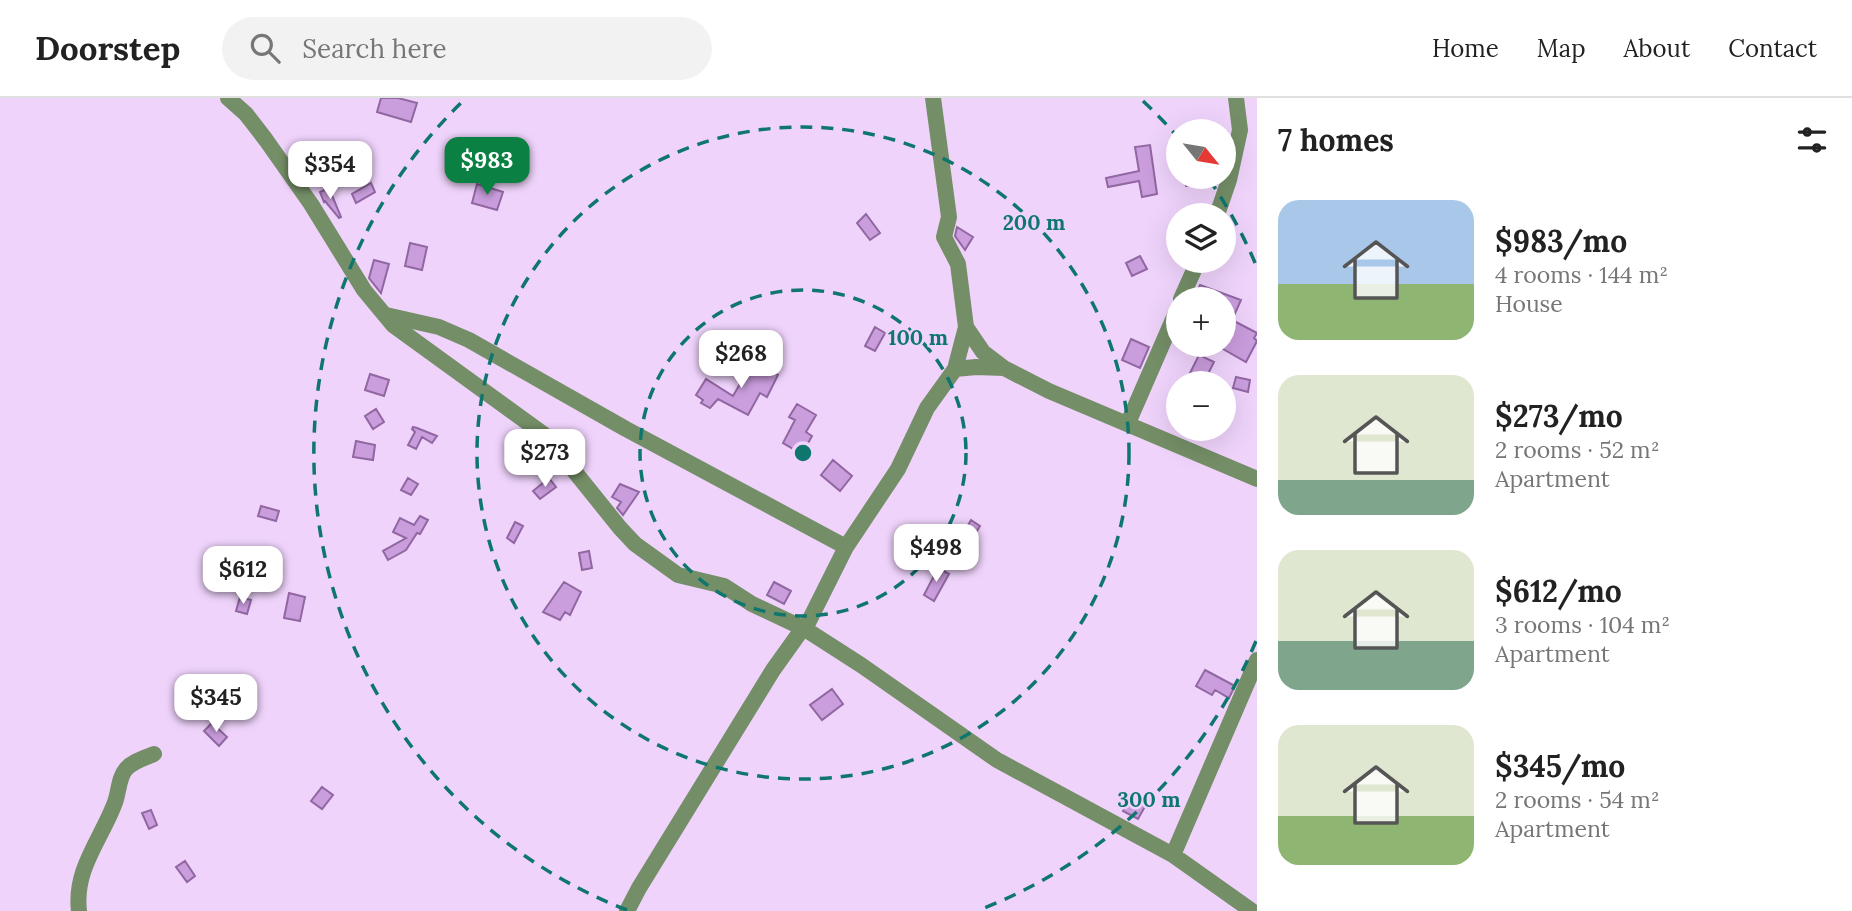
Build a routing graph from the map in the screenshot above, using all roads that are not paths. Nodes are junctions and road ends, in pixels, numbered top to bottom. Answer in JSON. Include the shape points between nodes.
{"nodes":[{"id":1,"x":228,"y":98,"type":"edge"},
{"id":2,"x":933,"y":98,"type":"edge"},
{"id":3,"x":1236,"y":98,"type":"edge"},
{"id":4,"x":1221,"y":203,"type":"edge"},
{"id":5,"x":386,"y":315,"type":"junction"},
{"id":6,"x":966,"y":327,"type":"junction"},
{"id":7,"x":1166,"y":336,"type":"edge"},
{"id":8,"x":1003,"y":368,"type":"junction"},
{"id":9,"x":956,"y":369,"type":"junction"},
{"id":10,"x":1128,"y":423,"type":"junction"},
{"id":11,"x":1257,"y":479,"type":"edge"},
{"id":12,"x":846,"y":547,"type":"junction"},
{"id":13,"x":804,"y":628,"type":"junction"},
{"id":14,"x":1257,"y":660,"type":"edge"},
{"id":15,"x":155,"y":754,"type":"dead end"},
{"id":16,"x":1172,"y":855,"type":"junction"},
{"id":17,"x":79,"y":911,"type":"edge"},
{"id":18,"x":628,"y":911,"type":"edge"},
{"id":19,"x":1252,"y":911,"type":"edge"}],
"edges":[{"from":1,"to":5,"type":"street","via":[[267,140],[356,278]]},
{"from":2,"to":6,"type":"street","via":[[949,216],[944,237],[958,264]]},
{"from":3,"to":4,"type":"street","via":[[1240,130]]},
{"from":5,"to":12,"type":"street","via":[[439,327],[469,340]]},
{"from":5,"to":13,"type":"street","via":[[404,334],[546,436],[620,528],[663,566],[678,575],[724,586]]},
{"from":6,"to":8,"type":"street","via":[[983,352]]},
{"from":6,"to":9,"type":"street"},
{"from":7,"to":10,"type":"street"},
{"from":8,"to":9,"type":"street"},
{"from":8,"to":10,"type":"street"},
{"from":9,"to":12,"type":"street","via":[[927,408],[898,469]]},
{"from":10,"to":11,"type":"street"},
{"from":12,"to":13,"type":"street"},
{"from":13,"to":16,"type":"street","via":[[997,760]]},
{"from":13,"to":18,"type":"street","via":[[773,670]]},
{"from":14,"to":16,"type":"street"},
{"from":15,"to":17,"type":"street","via":[[134,763],[122,775],[115,804],[82,873]]},
{"from":16,"to":19,"type":"street"}]}
